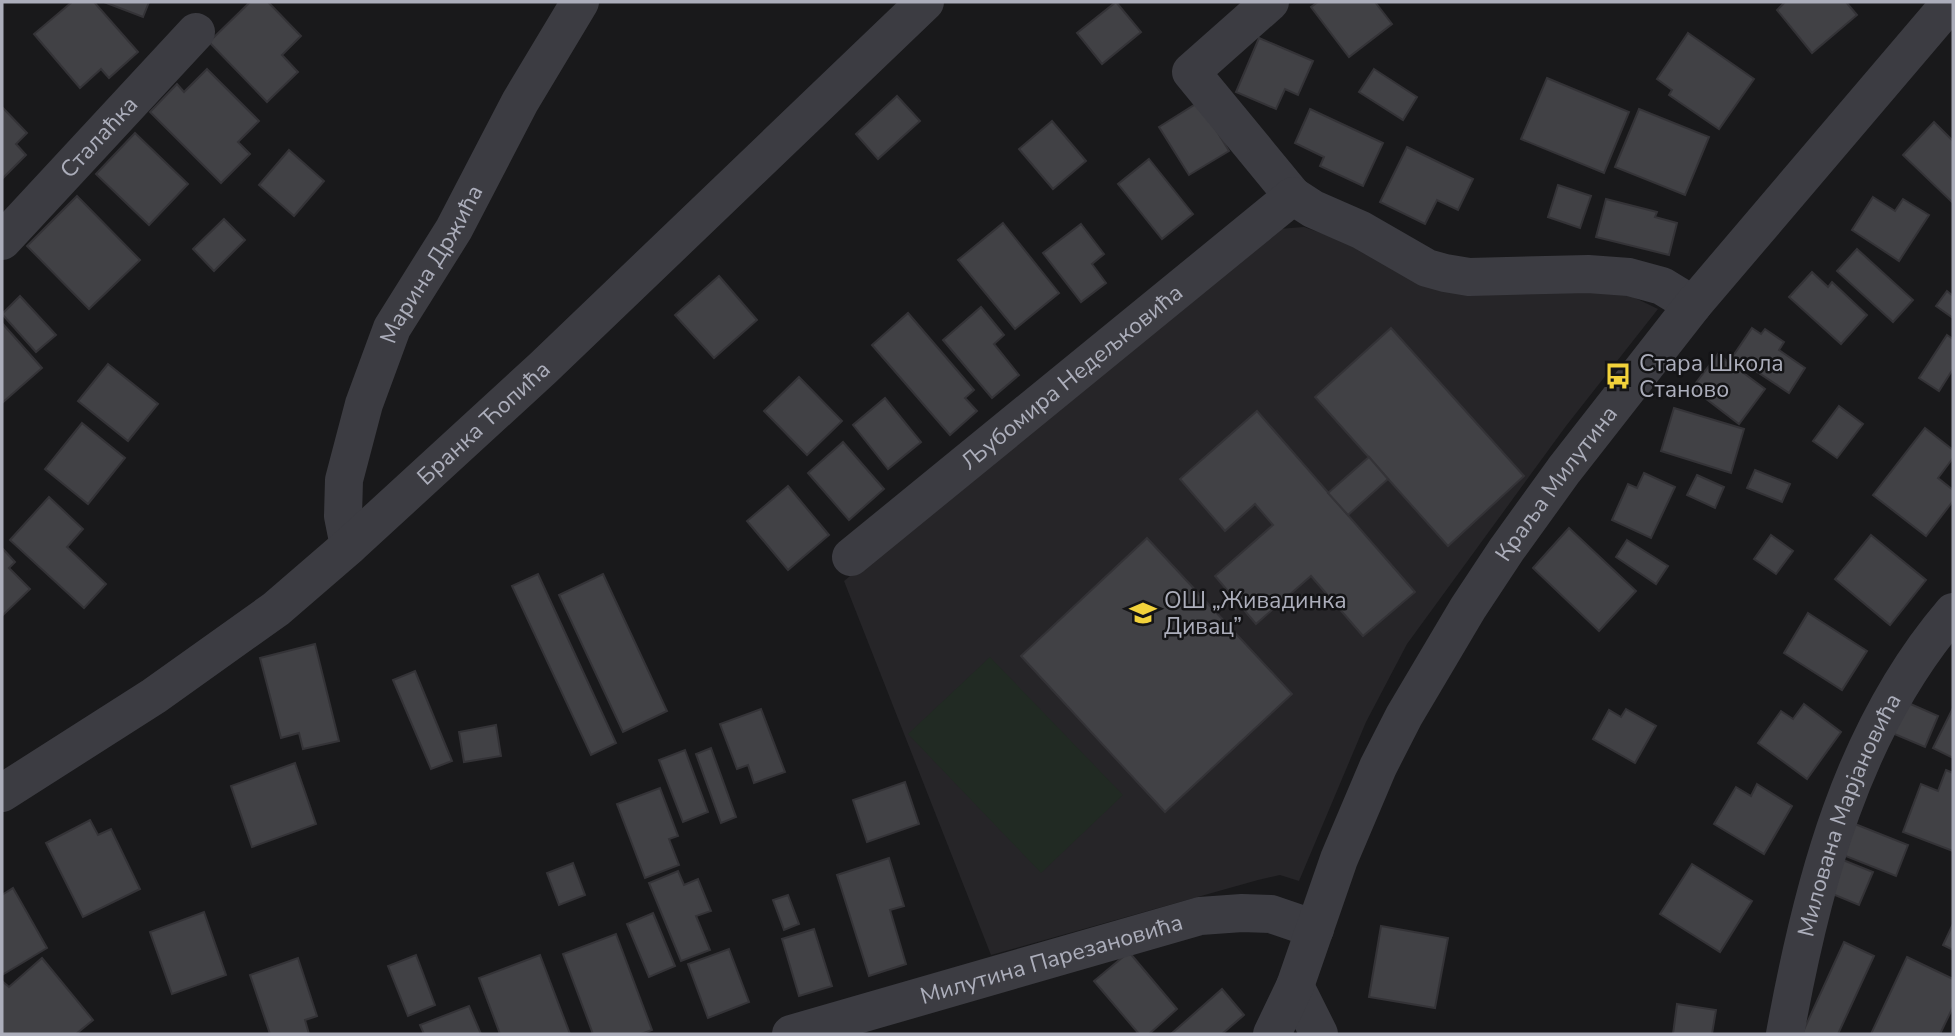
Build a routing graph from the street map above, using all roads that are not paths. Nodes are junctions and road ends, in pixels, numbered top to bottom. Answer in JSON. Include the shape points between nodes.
{"nodes":[{"id":1,"x":580,"y":2,"type":"edge"},
{"id":2,"x":925,"y":2,"type":"edge"},
{"id":3,"x":1270,"y":2,"type":"edge"},
{"id":4,"x":1951,"y":2,"type":"edge"},
{"id":5,"x":196,"y":32,"type":"dead end"},
{"id":6,"x":1293,"y":196,"type":"junction"},
{"id":7,"x":2,"y":241,"type":"edge"},
{"id":8,"x":1693,"y":304,"type":"junction"},
{"id":9,"x":349,"y":546,"type":"junction"},
{"id":10,"x":850,"y":556,"type":"dead end"},
{"id":11,"x":1953,"y":612,"type":"edge"},
{"id":12,"x":2,"y":793,"type":"edge"},
{"id":13,"x":1315,"y":929,"type":"junction"},
{"id":14,"x":1296,"y":986,"type":"junction"},
{"id":15,"x":791,"y":1034,"type":"edge"},
{"id":16,"x":1272,"y":1034,"type":"edge"},
{"id":17,"x":1319,"y":1034,"type":"edge"},
{"id":18,"x":1785,"y":1034,"type":"edge"}],
"edges":[{"from":1,"to":9,"type":"street","name":"Марина Држића","via":[[520,102],[454,229],[392,328],[364,404],[344,480]]},
{"from":2,"to":9,"type":"street","name":"Бранка Ћопића","via":[[543,368]]},
{"from":3,"to":6,"type":"street","via":[[1191,72]]},
{"from":4,"to":8,"type":"street","name":"Краља Милутина"},
{"from":5,"to":7,"type":"street","name":"Сталаћка"},
{"from":6,"to":8,"type":"street","via":[[1427,268],[1445,273],[1629,277],[1662,286]]},
{"from":6,"to":10,"type":"street","name":"Љубомира Недељковића"},
{"from":8,"to":13,"type":"street","name":"Краља Милутина","via":[[1564,470],[1461,620],[1378,767]]},
{"from":9,"to":12,"type":"street","name":"Бранка Ћопића","via":[[276,609],[165,688]]},
{"from":11,"to":18,"type":"street","name":"Милована Марјановића","via":[[1870,741],[1839,813],[1800,950]]},
{"from":13,"to":14,"type":"street","name":"Краља Милутина"},
{"from":13,"to":15,"type":"street","name":"Милутина Парезановића","via":[[1271,914],[1200,916]]},
{"from":14,"to":16,"type":"street","name":"Краља Милутина"},
{"from":14,"to":17,"type":"street"}]}
